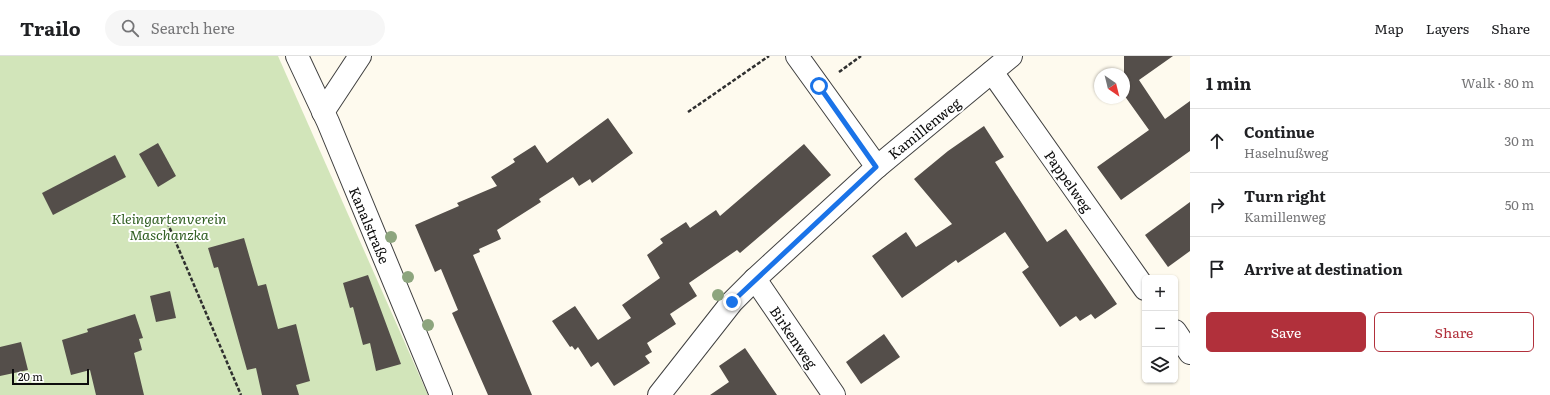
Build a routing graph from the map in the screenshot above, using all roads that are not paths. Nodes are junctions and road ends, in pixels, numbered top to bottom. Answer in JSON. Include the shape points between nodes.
{"nodes":[{"id":1,"x":297,"y":56,"type":"edge"},
{"id":2,"x":360,"y":56,"type":"edge"},
{"id":3,"x":797,"y":56,"type":"edge"},
{"id":4,"x":1011,"y":56,"type":"edge"},
{"id":5,"x":992,"y":72,"type":"junction"},
{"id":6,"x":323,"y":112,"type":"junction"},
{"id":7,"x":876,"y":167,"type":"junction"},
{"id":8,"x":755,"y":279,"type":"junction"},
{"id":9,"x":1142,"y":285,"type":"edge"},
{"id":10,"x":1178,"y":336,"type":"edge"},
{"id":11,"x":1190,"y":353,"type":"edge"},
{"id":12,"x":441,"y":395,"type":"edge"},
{"id":13,"x":659,"y":395,"type":"edge"},
{"id":14,"x":834,"y":395,"type":"edge"}],
"edges":[{"from":1,"to":6,"type":"street","name":"Kanalstraße"},
{"from":2,"to":6,"type":"street"},
{"from":3,"to":7,"type":"street"},
{"from":4,"to":5,"type":"street","name":"Kamillenweg"},
{"from":5,"to":7,"type":"street","name":"Kamillenweg"},
{"from":5,"to":9,"type":"street","name":"Pappelweg"},
{"from":6,"to":12,"type":"street","name":"Kanalstraße"},
{"from":7,"to":8,"type":"street","name":"Kamillenweg"},
{"from":8,"to":13,"type":"street","name":"Kamillenweg","via":[[732,302]]},
{"from":8,"to":14,"type":"street","name":"Birkenweg"},
{"from":10,"to":11,"type":"street"}]}
